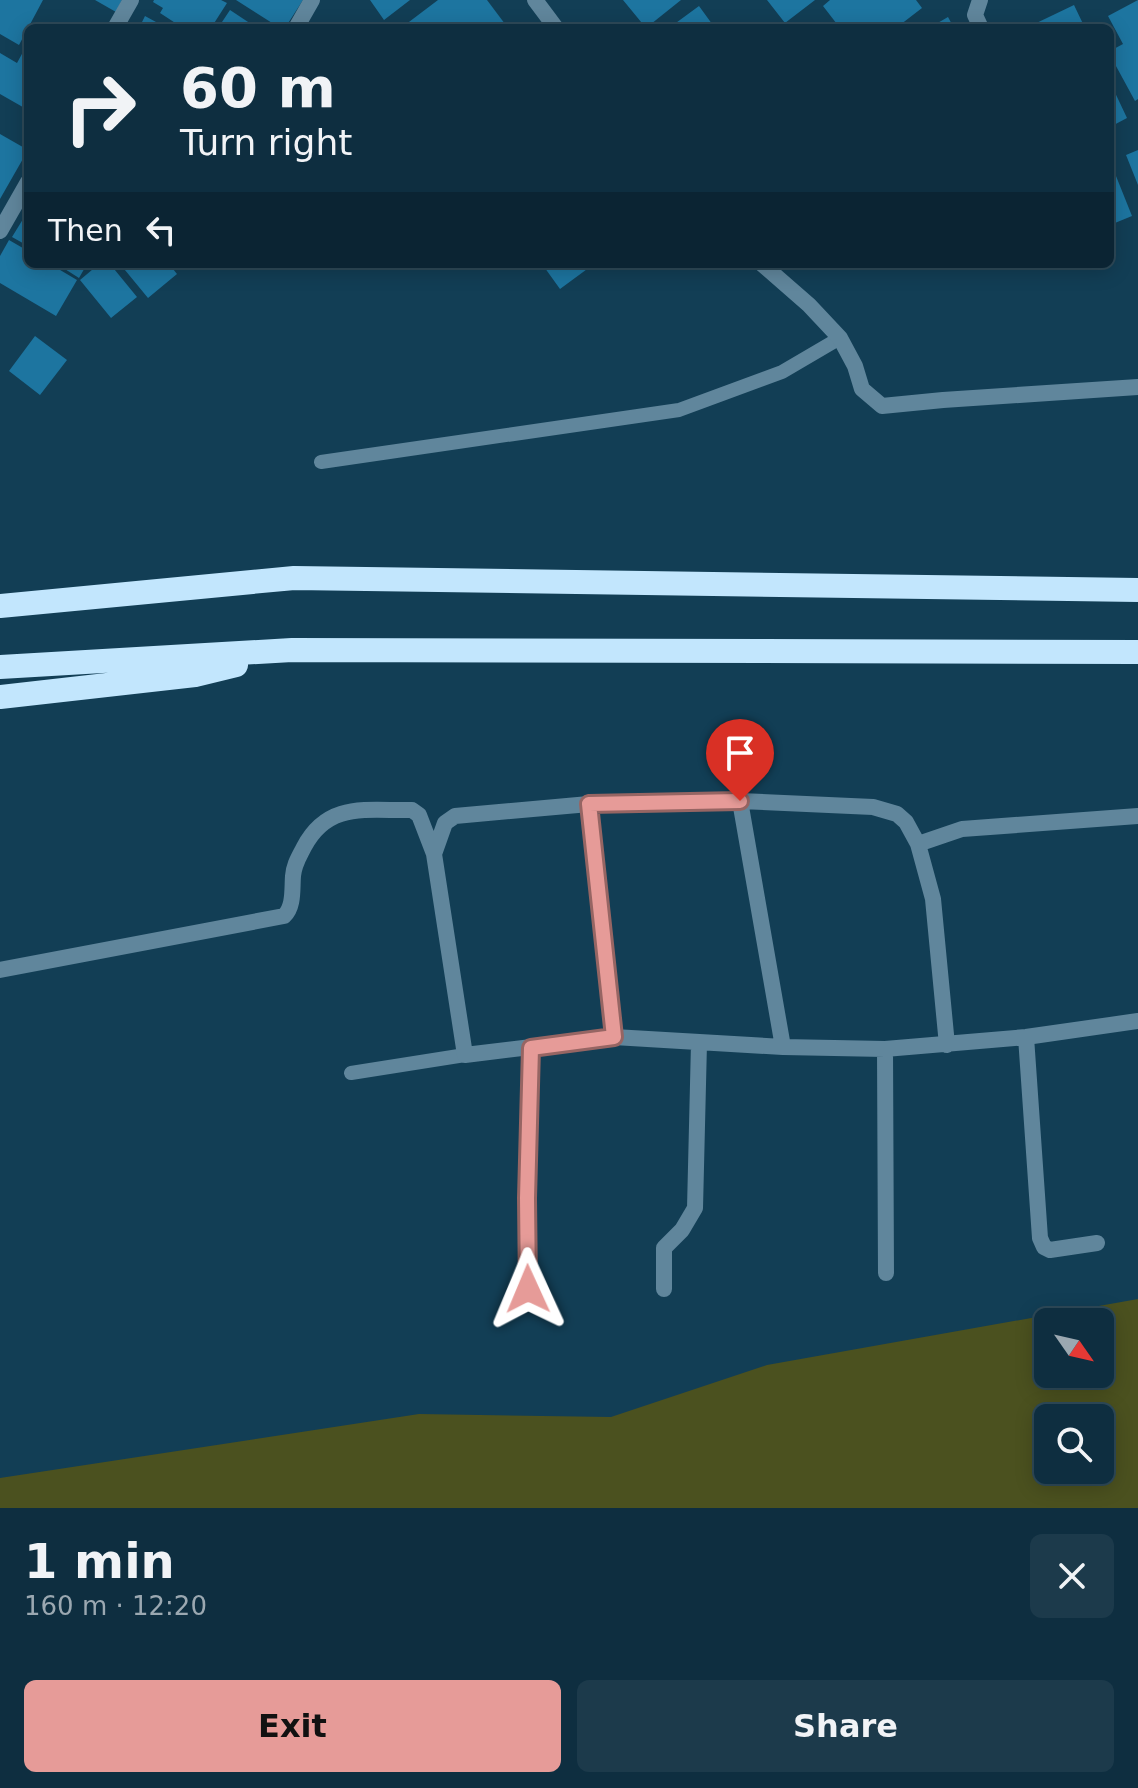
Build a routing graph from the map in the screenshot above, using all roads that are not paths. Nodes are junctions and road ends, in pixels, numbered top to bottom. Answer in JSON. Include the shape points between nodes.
{"nodes":[{"id":1,"x":131,"y":0,"type":"edge"},
{"id":2,"x":312,"y":0,"type":"edge"},
{"id":3,"x":535,"y":0,"type":"edge"},
{"id":4,"x":980,"y":0,"type":"edge"},
{"id":5,"x":117,"y":24,"type":"edge"},
{"id":6,"x":298,"y":24,"type":"edge"},
{"id":7,"x":548,"y":24,"type":"edge"},
{"id":8,"x":979,"y":24,"type":"edge"},
{"id":9,"x":24,"y":189,"type":"edge"},
{"id":10,"x":0,"y":231,"type":"edge"},
{"id":11,"x":767,"y":268,"type":"edge"},
{"id":12,"x":840,"y":338,"type":"junction"},
{"id":13,"x":1138,"y":387,"type":"edge"},
{"id":14,"x":321,"y":462,"type":"dead end"},
{"id":15,"x":1138,"y":590,"type":"edge"},
{"id":16,"x":0,"y":606,"type":"edge"},
{"id":17,"x":292,"y":650,"type":"junction"},
{"id":18,"x":1138,"y":652,"type":"edge"},
{"id":19,"x":0,"y":667,"type":"edge"},
{"id":20,"x":0,"y":697,"type":"edge"},
{"id":21,"x":740,"y":801,"type":"junction"},
{"id":22,"x":589,"y":804,"type":"junction"},
{"id":23,"x":1138,"y":816,"type":"edge"},
{"id":24,"x":918,"y":844,"type":"junction"},
{"id":25,"x":434,"y":854,"type":"junction"},
{"id":26,"x":0,"y":970,"type":"edge"},
{"id":27,"x":1138,"y":1021,"type":"edge"},
{"id":28,"x":614,"y":1037,"type":"junction"},
{"id":29,"x":1026,"y":1037,"type":"junction"},
{"id":30,"x":699,"y":1043,"type":"junction"},
{"id":31,"x":947,"y":1045,"type":"junction"},
{"id":32,"x":783,"y":1047,"type":"junction"},
{"id":33,"x":531,"y":1048,"type":"junction"},
{"id":34,"x":885,"y":1049,"type":"junction"},
{"id":35,"x":465,"y":1055,"type":"junction"},
{"id":36,"x":351,"y":1073,"type":"dead end"},
{"id":37,"x":1097,"y":1243,"type":"dead end"},
{"id":38,"x":886,"y":1273,"type":"dead end"},
{"id":39,"x":528,"y":1289,"type":"dead end"},
{"id":40,"x":664,"y":1289,"type":"dead end"}],
"edges":[{"from":1,"to":5,"type":"street"},
{"from":2,"to":6,"type":"street"},
{"from":3,"to":7,"type":"street"},
{"from":4,"to":8,"type":"street","via":[[975,15]]},
{"from":9,"to":10,"type":"street"},
{"from":11,"to":12,"type":"street"},
{"from":12,"to":13,"type":"street","via":[[862,389],[882,406]]},
{"from":12,"to":14,"type":"lane","via":[[782,372],[679,410]]},
{"from":15,"to":16,"type":"highway","via":[[294,578]]},
{"from":17,"to":18,"type":"highway"},
{"from":17,"to":19,"type":"highway"},
{"from":17,"to":20,"type":"highway","via":[[195,675]]},
{"from":21,"to":22,"type":"street"},
{"from":21,"to":24,"type":"street","via":[[873,807],[897,814]]},
{"from":21,"to":32,"type":"street"},
{"from":22,"to":25,"type":"street","via":[[455,816],[445,823]]},
{"from":22,"to":28,"type":"street"},
{"from":23,"to":24,"type":"street","via":[[962,829]]},
{"from":24,"to":31,"type":"street","via":[[933,899]]},
{"from":25,"to":26,"type":"street","via":[[412,810],[342,811],[308,840],[294,865],[288,914],[280,918]]},
{"from":25,"to":35,"type":"street"},
{"from":27,"to":29,"type":"street"},
{"from":28,"to":30,"type":"street"},
{"from":28,"to":33,"type":"street"},
{"from":29,"to":31,"type":"street"},
{"from":29,"to":37,"type":"street","via":[[1040,1238],[1050,1250]]},
{"from":30,"to":32,"type":"street"},
{"from":30,"to":40,"type":"street","via":[[695,1208],[664,1248]]},
{"from":31,"to":34,"type":"street"},
{"from":32,"to":34,"type":"street"},
{"from":33,"to":35,"type":"street"},
{"from":33,"to":39,"type":"street"},
{"from":34,"to":38,"type":"street"},
{"from":35,"to":36,"type":"lane"}]}
